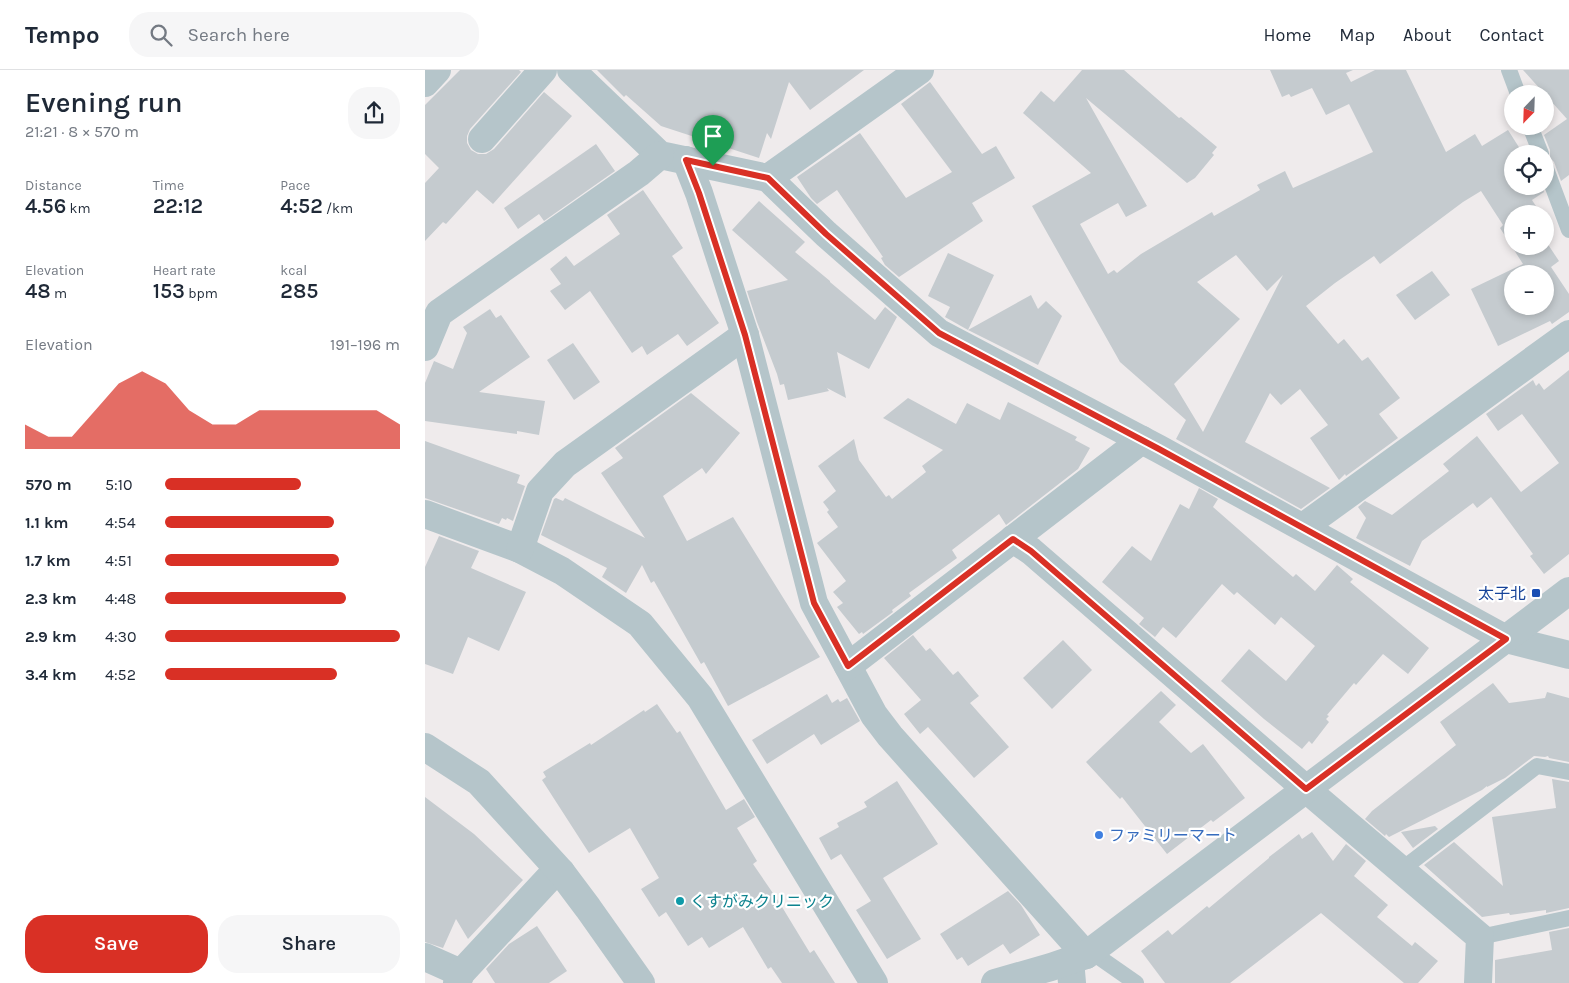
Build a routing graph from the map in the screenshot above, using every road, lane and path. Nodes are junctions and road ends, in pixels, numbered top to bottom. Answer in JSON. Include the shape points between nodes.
{"nodes":[{"id":1,"x":437,"y":70,"type":"edge"},
{"id":2,"x":543,"y":70,"type":"edge"},
{"id":3,"x":571,"y":70,"type":"edge"},
{"id":4,"x":920,"y":70,"type":"edge"},
{"id":5,"x":1509,"y":70,"type":"edge"},
{"id":6,"x":425,"y":83,"type":"edge"},
{"id":7,"x":1515,"y":85,"type":"edge"},
{"id":8,"x":482,"y":139,"type":"dead end"},
{"id":9,"x":673,"y":157,"type":"junction"},
{"id":10,"x":768,"y":178,"type":"junction"},
{"id":11,"x":1554,"y":190,"type":"edge"},
{"id":12,"x":1569,"y":230,"type":"edge"},
{"id":13,"x":432,"y":310,"type":"edge"},
{"id":14,"x":1569,"y":334,"type":"edge"},
{"id":15,"x":745,"y":335,"type":"junction"},
{"id":16,"x":425,"y":347,"type":"edge"},
{"id":17,"x":1142,"y":440,"type":"junction"},
{"id":18,"x":425,"y":514,"type":"edge"},
{"id":19,"x":1303,"y":527,"type":"junction"},
{"id":20,"x":1013,"y":539,"type":"junction"},
{"id":21,"x":520,"y":549,"type":"junction"},
{"id":22,"x":1569,"y":591,"type":"edge"},
{"id":23,"x":1506,"y":639,"type":"junction"},
{"id":24,"x":1569,"y":655,"type":"edge"},
{"id":25,"x":848,"y":666,"type":"junction"},
{"id":26,"x":425,"y":747,"type":"edge"},
{"id":27,"x":1569,"y":772,"type":"edge"},
{"id":28,"x":1306,"y":789,"type":"junction"},
{"id":29,"x":1401,"y":870,"type":"junction"},
{"id":30,"x":561,"y":872,"type":"junction"},
{"id":31,"x":1569,"y":918,"type":"edge"},
{"id":32,"x":1480,"y":937,"type":"junction"},
{"id":33,"x":425,"y":957,"type":"edge"},
{"id":34,"x":1079,"y":962,"type":"edge"},
{"id":35,"x":459,"y":978,"type":"edge"},
{"id":36,"x":641,"y":983,"type":"edge"},
{"id":37,"x":874,"y":983,"type":"edge"},
{"id":38,"x":995,"y":983,"type":"edge"},
{"id":39,"x":1136,"y":983,"type":"edge"},
{"id":40,"x":1478,"y":983,"type":"edge"}],
"edges":[{"from":1,"to":6,"type":"street"},
{"from":2,"to":8,"type":"street"},
{"from":3,"to":9,"type":"street"},
{"from":4,"to":10,"type":"street"},
{"from":5,"to":7,"type":"lane"},
{"from":9,"to":10,"type":"street"},
{"from":9,"to":13,"type":"street","via":[[639,173]]},
{"from":9,"to":15,"type":"street","via":[[699,193]]},
{"from":10,"to":17,"type":"street","via":[[826,234],[939,333]]},
{"from":11,"to":12,"type":"lane"},
{"from":13,"to":16,"type":"street"},
{"from":14,"to":19,"type":"street"},
{"from":15,"to":21,"type":"street","via":[[565,464],[540,491]]},
{"from":15,"to":25,"type":"street","via":[[814,603]]},
{"from":17,"to":19,"type":"street"},
{"from":17,"to":20,"type":"street"},
{"from":18,"to":21,"type":"street"},
{"from":19,"to":23,"type":"street"},
{"from":20,"to":25,"type":"street"},
{"from":20,"to":28,"type":"street","via":[[1031,551]]},
{"from":21,"to":37,"type":"street","via":[[562,571],[640,624],[700,697]]},
{"from":22,"to":23,"type":"street"},
{"from":23,"to":24,"type":"street"},
{"from":23,"to":28,"type":"street"},
{"from":25,"to":34,"type":"street","via":[[874,715],[890,736]]},
{"from":26,"to":30,"type":"street","via":[[479,782]]},
{"from":27,"to":29,"type":"lane","via":[[1537,766]]},
{"from":28,"to":29,"type":"street"},
{"from":28,"to":34,"type":"street"},
{"from":29,"to":32,"type":"street"},
{"from":30,"to":35,"type":"street","via":[[552,875]]},
{"from":30,"to":36,"type":"street"},
{"from":31,"to":32,"type":"lane"},
{"from":32,"to":40,"type":"street"},
{"from":33,"to":35,"type":"street"},
{"from":34,"to":38,"type":"street"},
{"from":34,"to":39,"type":"lane"}]}
